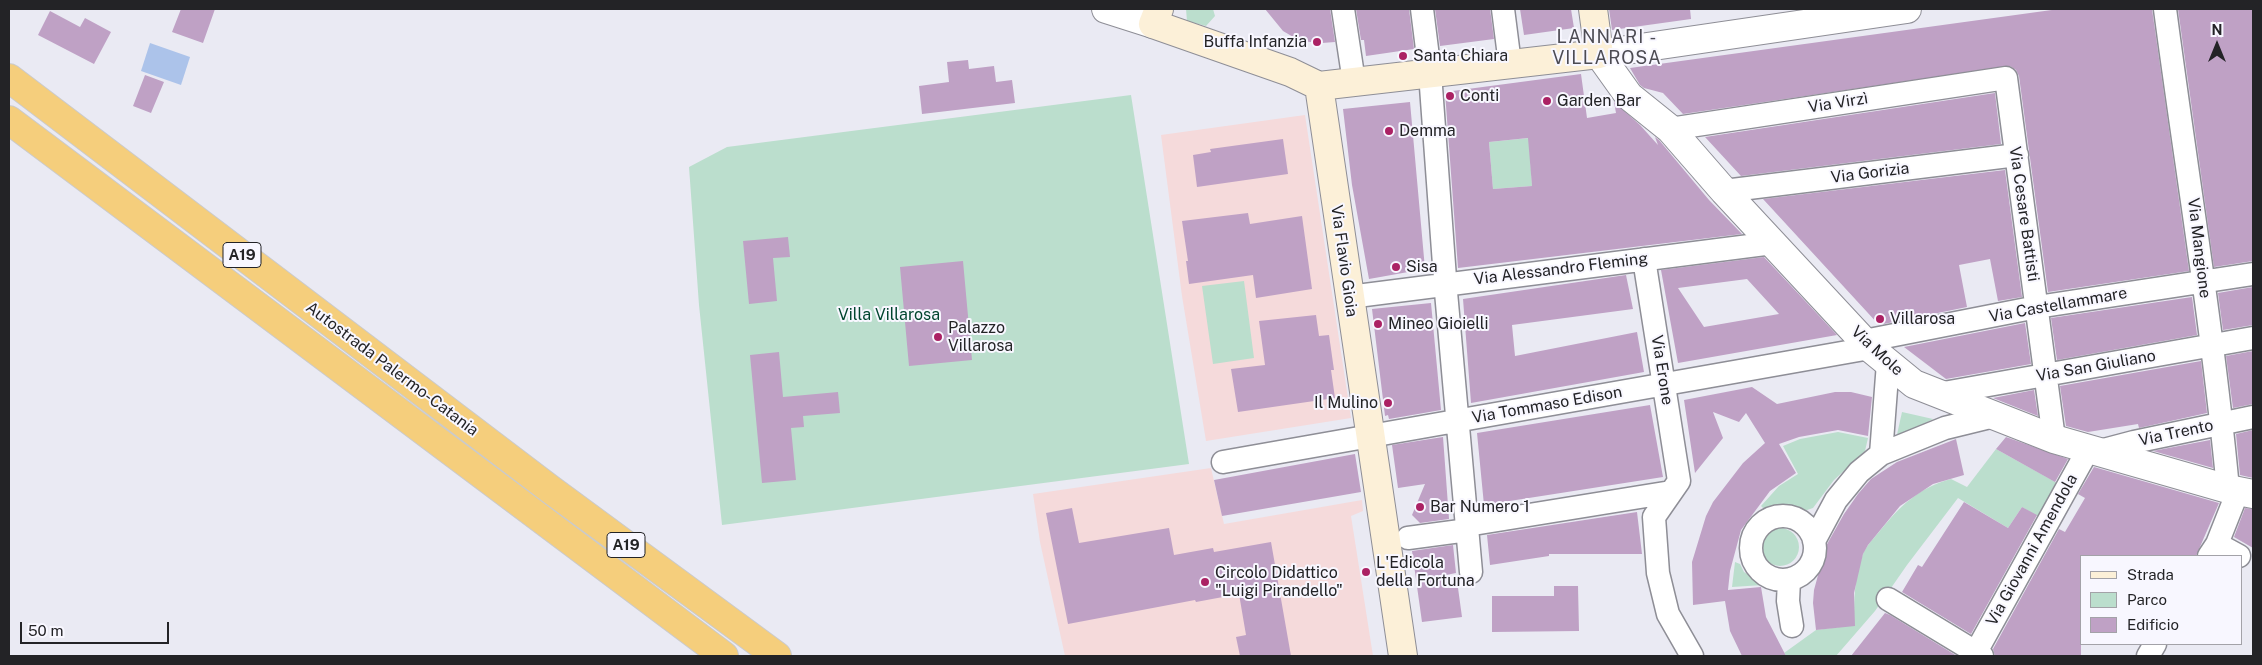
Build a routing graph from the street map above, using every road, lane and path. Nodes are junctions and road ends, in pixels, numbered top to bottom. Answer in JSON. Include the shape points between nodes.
{"nodes":[{"id":1,"x":1106,"y":9,"type":"edge"},
{"id":2,"x":1343,"y":9,"type":"edge"},
{"id":3,"x":1422,"y":9,"type":"edge"},
{"id":4,"x":1503,"y":9,"type":"edge"},
{"id":5,"x":1593,"y":9,"type":"edge"},
{"id":6,"x":1907,"y":9,"type":"edge"},
{"id":7,"x":2165,"y":9,"type":"edge"},
{"id":8,"x":1156,"y":16,"type":"edge"},
{"id":9,"x":1599,"y":54,"type":"junction"},
{"id":10,"x":1510,"y":64,"type":"junction"},
{"id":11,"x":1430,"y":73,"type":"junction"},
{"id":12,"x":9,"y":78,"type":"edge"},
{"id":13,"x":2006,"y":78,"type":"joint"},
{"id":14,"x":1354,"y":82,"type":"junction"},
{"id":15,"x":1319,"y":86,"type":"junction"},
{"id":16,"x":9,"y":120,"type":"edge"},
{"id":17,"x":1670,"y":129,"type":"junction"},
{"id":18,"x":2017,"y":156,"type":"junction"},
{"id":19,"x":1724,"y":191,"type":"junction"},
{"id":20,"x":1773,"y":243,"type":"junction"},
{"id":21,"x":1644,"y":259,"type":"junction"},
{"id":22,"x":2253,"y":274,"type":"edge"},
{"id":23,"x":2204,"y":282,"type":"junction"},
{"id":24,"x":1446,"y":284,"type":"junction"},
{"id":25,"x":1348,"y":297,"type":"junction"},
{"id":26,"x":2037,"y":307,"type":"junction"},
{"id":27,"x":2253,"y":338,"type":"edge"},
{"id":28,"x":2212,"y":346,"type":"junction"},
{"id":29,"x":1874,"y":351,"type":"junction"},
{"id":30,"x":2045,"y":376,"type":"junction"},
{"id":31,"x":1664,"y":384,"type":"junction"},
{"id":32,"x":1938,"y":394,"type":"junction"},
{"id":33,"x":1994,"y":416,"type":"junction"},
{"id":34,"x":2253,"y":417,"type":"edge"},
{"id":35,"x":1459,"y":421,"type":"junction"},
{"id":36,"x":2222,"y":423,"type":"junction"},
{"id":37,"x":1370,"y":437,"type":"junction"},
{"id":38,"x":2054,"y":439,"type":"junction"},
{"id":39,"x":2095,"y":450,"type":"junction"},
{"id":40,"x":1881,"y":454,"type":"junction"},
{"id":41,"x":1223,"y":462,"type":"dead end"},
{"id":42,"x":1675,"y":487,"type":"junction"},
{"id":43,"x":2240,"y":491,"type":"edge"},
{"id":44,"x":1468,"y":528,"type":"junction"},
{"id":45,"x":1408,"y":538,"type":"dead end"},
{"id":46,"x":1814,"y":541,"type":"junction"},
{"id":47,"x":2213,"y":550,"type":"edge"},
{"id":48,"x":2232,"y":555,"type":"edge"},
{"id":49,"x":1471,"y":572,"type":"dead end"},
{"id":50,"x":1789,"y":580,"type":"junction"},
{"id":51,"x":1888,"y":599,"type":"dead end"},
{"id":52,"x":1792,"y":626,"type":"dead end"},
{"id":53,"x":2154,"y":645,"type":"edge"},
{"id":54,"x":1979,"y":654,"type":"edge"},
{"id":55,"x":724,"y":656,"type":"edge"},
{"id":56,"x":778,"y":656,"type":"edge"},
{"id":57,"x":1403,"y":656,"type":"edge"},
{"id":58,"x":1692,"y":656,"type":"edge"},
{"id":59,"x":2148,"y":656,"type":"edge"}],
"edges":[{"from":1,"to":8,"type":"street"},
{"from":2,"to":14,"type":"street"},
{"from":3,"to":11,"type":"street"},
{"from":4,"to":10,"type":"street"},
{"from":5,"to":9,"type":"main road"},
{"from":6,"to":9,"type":"street"},
{"from":7,"to":23,"type":"street","name":"Via Mangione"},
{"from":8,"to":15,"type":"main road"},
{"from":9,"to":10,"type":"main road"},
{"from":9,"to":17,"type":"street","name":"Via Mole","via":[[1629,96]]},
{"from":10,"to":11,"type":"main road"},
{"from":11,"to":14,"type":"main road"},
{"from":11,"to":24,"type":"street"},
{"from":12,"to":56,"type":"highway","name":"Autostrada Palermo-Catania","number":"A19","via":[[550,489]]},
{"from":13,"to":17,"type":"street","name":"Via Virzì"},
{"from":13,"to":18,"type":"street","name":"Via Cesare Battisti"},
{"from":14,"to":15,"type":"main road"},
{"from":15,"to":25,"type":"main road","name":"Via Flavio Gioia"},
{"from":16,"to":55,"type":"highway","name":"Autostrada Palermo-Catania","number":"A19"},
{"from":17,"to":19,"type":"street","name":"Via Mole"},
{"from":18,"to":19,"type":"street","name":"Via Gorizia"},
{"from":18,"to":26,"type":"street","name":"Via Cesare Battisti"},
{"from":19,"to":20,"type":"street","name":"Via Mole"},
{"from":20,"to":21,"type":"street","name":"Via Alessandro Fleming"},
{"from":20,"to":29,"type":"street","name":"Via Mole"},
{"from":21,"to":24,"type":"street","name":"Via Alessandro Fleming"},
{"from":21,"to":31,"type":"street","name":"Via Erone"},
{"from":22,"to":23,"type":"street","name":"Via Castellammare"},
{"from":23,"to":26,"type":"street","name":"Via Castellammare"},
{"from":23,"to":28,"type":"street","name":"Via Mangione"},
{"from":24,"to":25,"type":"street","name":"Via Alessandro Fleming"},
{"from":24,"to":35,"type":"street"},
{"from":25,"to":37,"type":"main road","name":"Via Flavio Gioia"},
{"from":26,"to":29,"type":"street","name":"Via Castellammare"},
{"from":26,"to":30,"type":"street","name":"Via Cesare Battisti"},
{"from":27,"to":28,"type":"street","name":"Via San Giuliano"},
{"from":28,"to":30,"type":"street","name":"Via San Giuliano"},
{"from":28,"to":36,"type":"street","name":"Via Mangione"},
{"from":29,"to":31,"type":"street","name":"Via Tommaso Edison"},
{"from":29,"to":32,"type":"street","name":"Via Mole","via":[[1914,384]]},
{"from":29,"to":40,"type":"street"},
{"from":30,"to":32,"type":"street","name":"Via San Giuliano"},
{"from":30,"to":38,"type":"street","name":"Via Cesare Battisti"},
{"from":31,"to":35,"type":"street","name":"Via Tommaso Edison"},
{"from":31,"to":42,"type":"street","name":"Via Erone"},
{"from":32,"to":33,"type":"street","name":"Via Mole"},
{"from":33,"to":38,"type":"street","name":"Via Mole"},
{"from":33,"to":40,"type":"street","via":[[1945,428]]},
{"from":34,"to":36,"type":"street","name":"Via Trento"},
{"from":35,"to":37,"type":"street","name":"Via Tommaso Edison"},
{"from":35,"to":44,"type":"street"},
{"from":36,"to":39,"type":"street","name":"Via Trento"},
{"from":36,"to":43,"type":"street","name":"Via Mangione"},
{"from":37,"to":41,"type":"street","name":"Via Tommaso Edison"},
{"from":37,"to":57,"type":"main road","name":"Via Flavio Gioia"},
{"from":38,"to":39,"type":"street","name":"Via Mole"},
{"from":39,"to":43,"type":"street","name":"Via Mole"},
{"from":39,"to":54,"type":"street","name":"Via Giovanni Amendola"},
{"from":40,"to":46,"type":"street","via":[[1836,500]]},
{"from":42,"to":44,"type":"street"},
{"from":42,"to":58,"type":"street","via":[[1654,517],[1658,573],[1668,614]]},
{"from":43,"to":47,"type":"street"},
{"from":44,"to":45,"type":"street"},
{"from":44,"to":49,"type":"street"},
{"from":46,"to":50,"type":"street","via":[[1812,561],[1806,570]]},
{"from":46,"to":50,"type":"street","via":[[1806,527],[1793,518],[1782,516],[1771,518],[1754,532],[1751,554],[1754,564],[1769,577]]},
{"from":47,"to":48,"type":"street"},
{"from":50,"to":52,"type":"street"},
{"from":51,"to":54,"type":"street"},
{"from":53,"to":59,"type":"street"}]}
